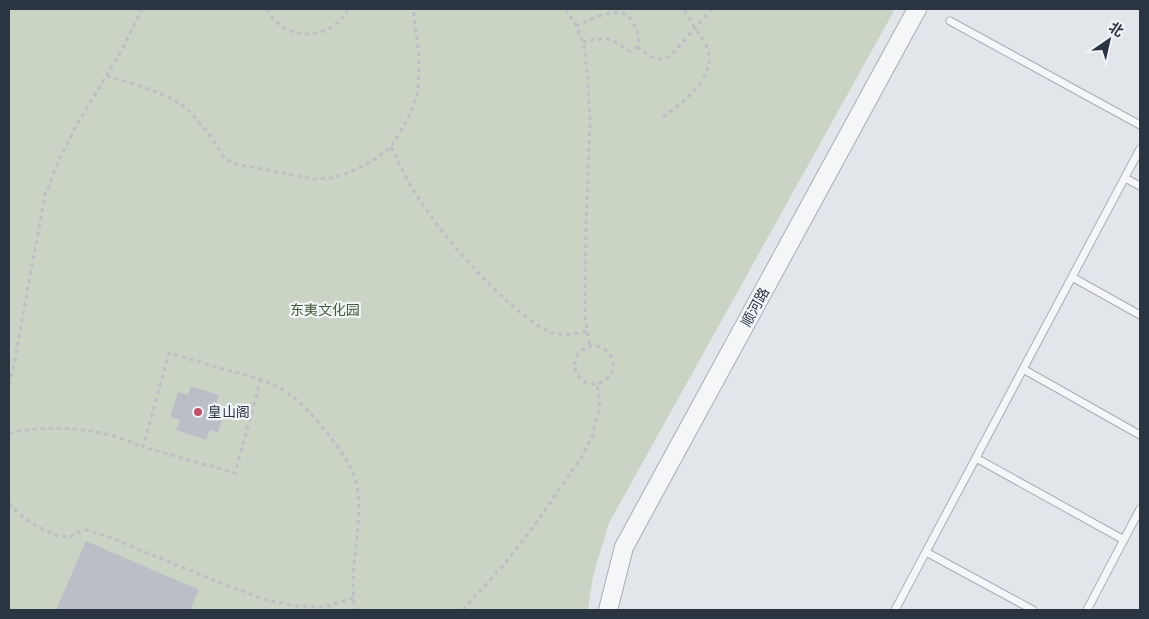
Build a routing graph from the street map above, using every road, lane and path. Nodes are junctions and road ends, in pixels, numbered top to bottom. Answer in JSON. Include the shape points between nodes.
{"nodes":[{"id":1,"x":142,"y":9,"type":"edge"},
{"id":2,"x":267,"y":9,"type":"edge"},
{"id":3,"x":348,"y":9,"type":"edge"},
{"id":4,"x":414,"y":9,"type":"edge"},
{"id":5,"x":566,"y":9,"type":"edge"},
{"id":6,"x":626,"y":9,"type":"edge"},
{"id":7,"x":683,"y":9,"type":"edge"},
{"id":8,"x":712,"y":9,"type":"edge"},
{"id":9,"x":917,"y":9,"type":"edge"},
{"id":10,"x":623,"y":13,"type":"junction"},
{"id":11,"x":950,"y":21,"type":"dead end"},
{"id":12,"x":576,"y":26,"type":"junction"},
{"id":13,"x":696,"y":29,"type":"junction"},
{"id":14,"x":583,"y":42,"type":"junction"},
{"id":15,"x":637,"y":47,"type":"junction"},
{"id":16,"x":107,"y":76,"type":"junction"},
{"id":17,"x":663,"y":117,"type":"dead end"},
{"id":18,"x":1140,"y":125,"type":"edge"},
{"id":19,"x":391,"y":147,"type":"junction"},
{"id":20,"x":1140,"y":149,"type":"edge"},
{"id":21,"x":1125,"y":178,"type":"junction"},
{"id":22,"x":1140,"y":186,"type":"edge"},
{"id":23,"x":1072,"y":277,"type":"junction"},
{"id":24,"x":1140,"y":315,"type":"edge"},
{"id":25,"x":588,"y":331,"type":"junction"},
{"id":26,"x":590,"y":346,"type":"junction"},
{"id":27,"x":1023,"y":370,"type":"junction"},
{"id":28,"x":261,"y":379,"type":"junction"},
{"id":29,"x":597,"y":384,"type":"junction"},
{"id":30,"x":9,"y":385,"type":"edge"},
{"id":31,"x":9,"y":433,"type":"edge"},
{"id":32,"x":1140,"y":435,"type":"edge"},
{"id":33,"x":143,"y":447,"type":"junction"},
{"id":34,"x":976,"y":458,"type":"junction"},
{"id":35,"x":9,"y":503,"type":"edge"},
{"id":36,"x":1140,"y":509,"type":"edge"},
{"id":37,"x":1124,"y":540,"type":"junction"},
{"id":38,"x":926,"y":552,"type":"junction"},
{"id":39,"x":353,"y":598,"type":"junction"},
{"id":40,"x":355,"y":610,"type":"edge"},
{"id":41,"x":463,"y":610,"type":"edge"},
{"id":42,"x":608,"y":610,"type":"edge"},
{"id":43,"x":894,"y":610,"type":"edge"},
{"id":44,"x":1033,"y":610,"type":"edge"},
{"id":45,"x":1087,"y":610,"type":"edge"}],
"edges":[{"from":1,"to":16,"type":"path"},
{"from":2,"to":3,"type":"path","via":[[286,29],[308,34],[329,29]]},
{"from":4,"to":19,"type":"path","via":[[418,91],[412,110]]},
{"from":5,"to":12,"type":"path"},
{"from":6,"to":10,"type":"path"},
{"from":7,"to":13,"type":"path"},
{"from":8,"to":13,"type":"path"},
{"from":9,"to":42,"type":"street","name":"顺河路","via":[[624,548]]},
{"from":10,"to":12,"type":"path","via":[[603,15]]},
{"from":10,"to":15,"type":"path","via":[[637,32]]},
{"from":11,"to":18,"type":"lane"},
{"from":12,"to":14,"type":"path"},
{"from":13,"to":15,"type":"path","via":[[665,59],[653,57]]},
{"from":13,"to":17,"type":"path","via":[[710,56],[707,70],[693,92]]},
{"from":14,"to":15,"type":"path","via":[[598,38],[616,42],[630,51]]},
{"from":14,"to":25,"type":"path","via":[[590,121],[585,270]]},
{"from":16,"to":19,"type":"path","via":[[166,96],[188,110],[221,154],[236,164],[314,179],[332,178],[372,162]]},
{"from":16,"to":30,"type":"path","via":[[76,126],[45,195]]},
{"from":19,"to":25,"type":"path","via":[[425,208],[468,264],[489,284],[515,308],[552,333],[567,335]]},
{"from":20,"to":21,"type":"lane"},
{"from":21,"to":22,"type":"lane"},
{"from":21,"to":23,"type":"lane"},
{"from":23,"to":24,"type":"lane"},
{"from":23,"to":27,"type":"lane"},
{"from":25,"to":26,"type":"path"},
{"from":26,"to":29,"type":"path","via":[[576,358],[576,371],[584,381]]},
{"from":26,"to":29,"type":"path","via":[[603,348],[612,358],[609,377]]},
{"from":27,"to":32,"type":"lane"},
{"from":27,"to":34,"type":"lane"},
{"from":28,"to":33,"type":"path","via":[[235,473]]},
{"from":28,"to":33,"type":"path","via":[[169,353]]},
{"from":28,"to":39,"type":"path","via":[[297,400],[343,452],[353,473],[358,492]]},
{"from":29,"to":41,"type":"path","via":[[599,410],[583,455],[534,526]]},
{"from":31,"to":33,"type":"path","via":[[81,429]]},
{"from":34,"to":37,"type":"lane"},
{"from":34,"to":38,"type":"lane"},
{"from":35,"to":39,"type":"path","via":[[36,526],[58,536],[69,537],[88,530],[266,600],[297,606],[325,606]]},
{"from":36,"to":37,"type":"lane"},
{"from":37,"to":45,"type":"lane"},
{"from":38,"to":43,"type":"lane"},
{"from":38,"to":44,"type":"lane"},
{"from":39,"to":40,"type":"path"}]}
